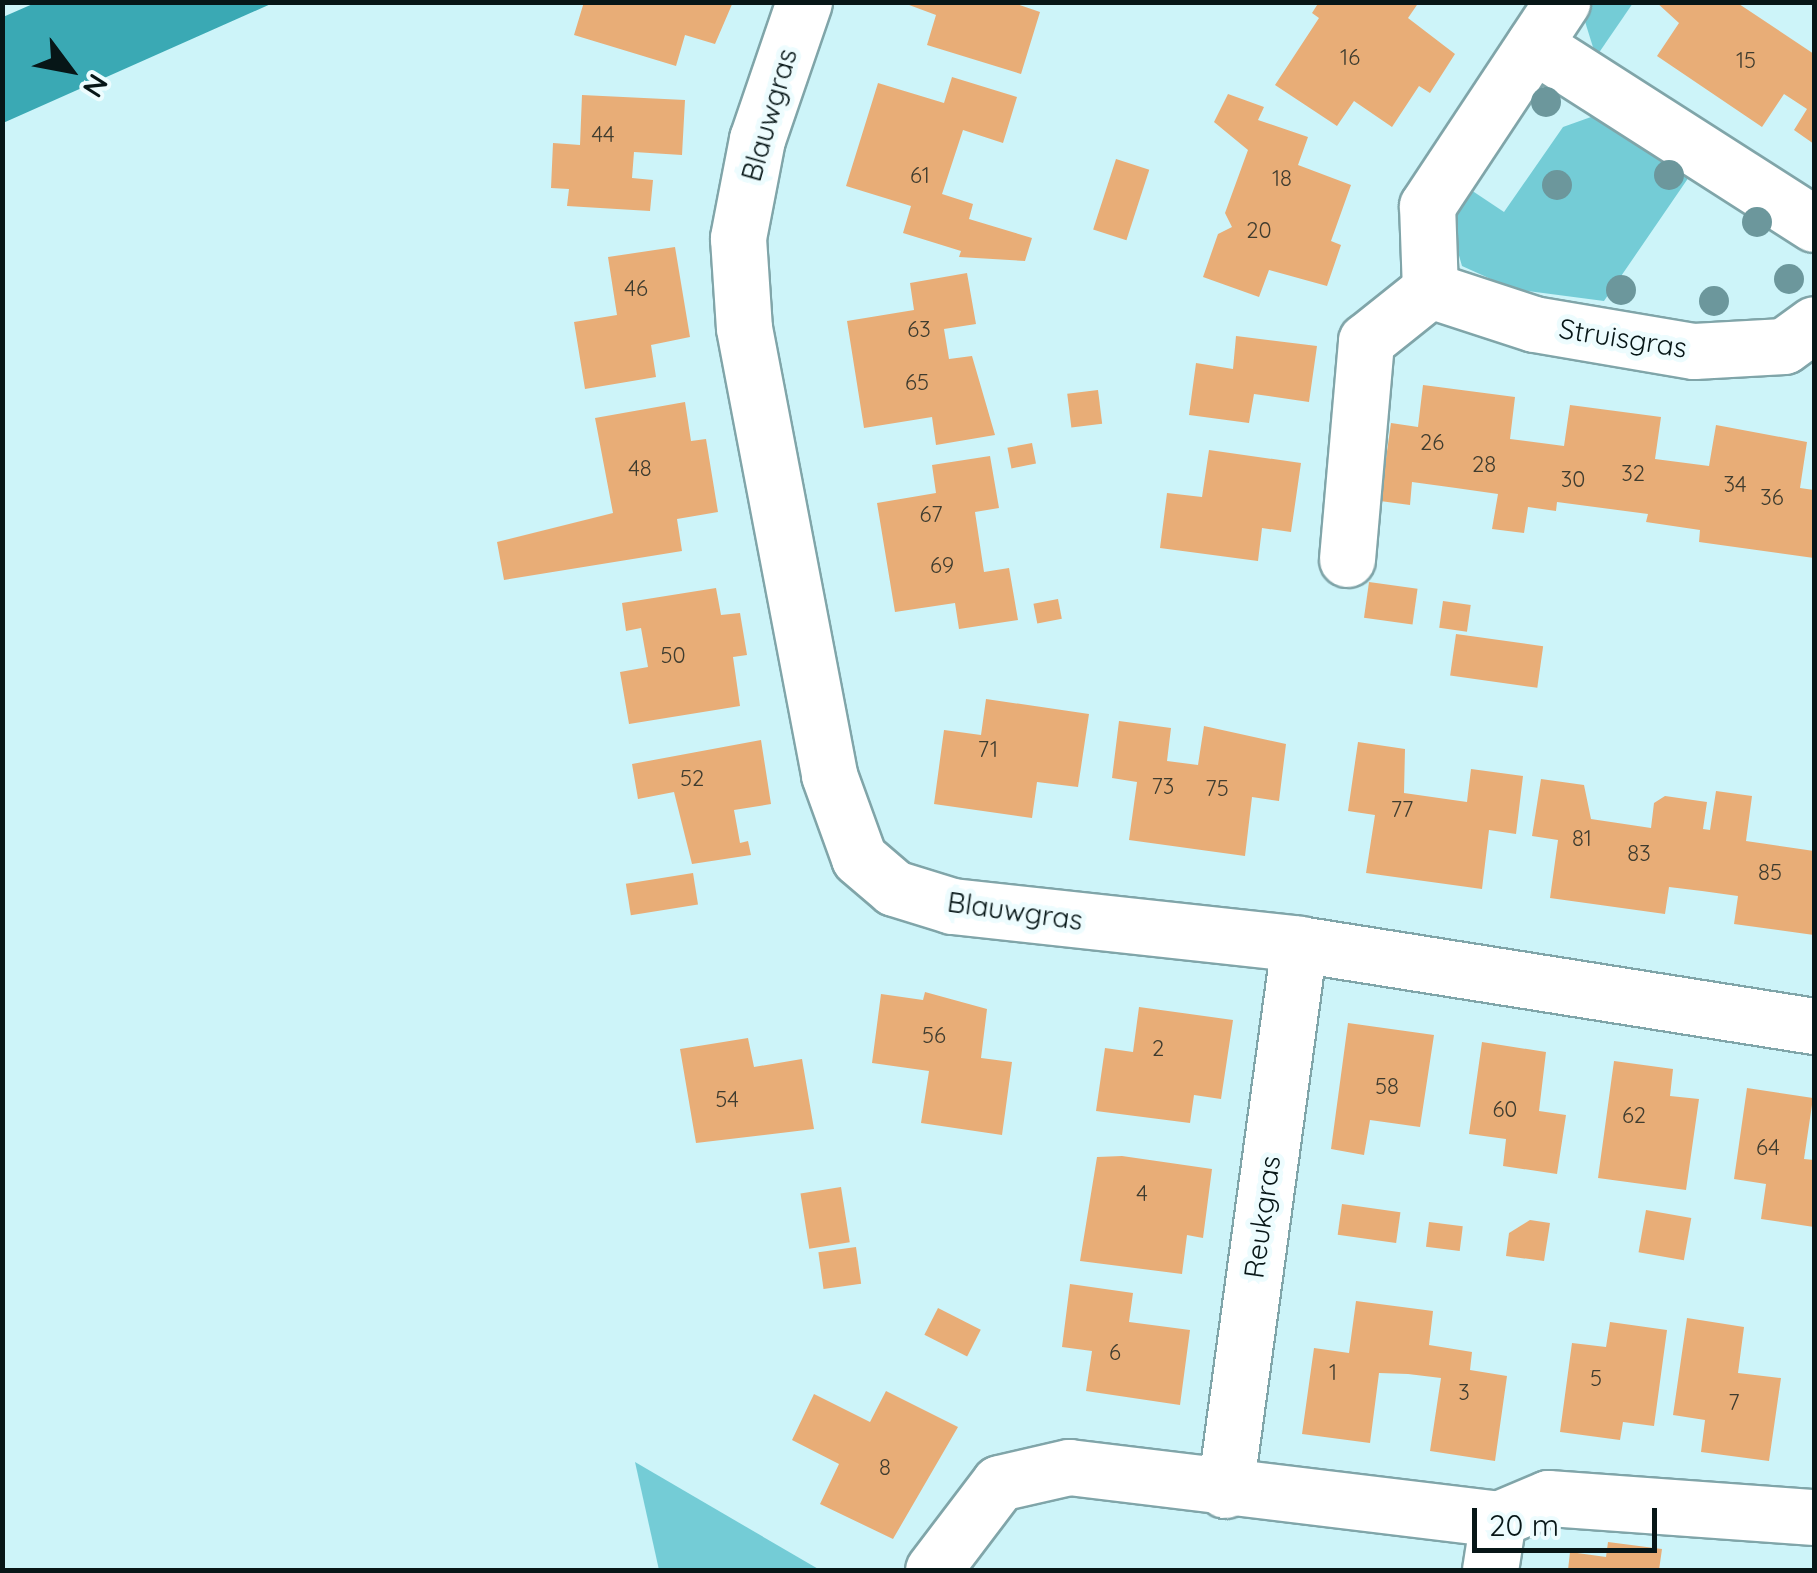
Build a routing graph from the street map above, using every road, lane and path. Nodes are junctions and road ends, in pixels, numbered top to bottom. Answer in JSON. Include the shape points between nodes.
{"nodes":[{"id":1,"x":804,"y":2,"type":"edge"},
{"id":2,"x":1548,"y":24,"type":"edge"},
{"id":3,"x":1814,"y":224,"type":"edge"},
{"id":4,"x":1430,"y":290,"type":"junction"},
{"id":5,"x":1814,"y":324,"type":"edge"},
{"id":6,"x":1347,"y":559,"type":"dead end"},
{"id":7,"x":1298,"y":944,"type":"junction"},
{"id":8,"x":1814,"y":1026,"type":"edge"},
{"id":9,"x":1225,"y":1490,"type":"junction"},
{"id":10,"x":1814,"y":1516,"type":"edge"},
{"id":11,"x":1494,"y":1545,"type":"edge"},
{"id":12,"x":933,"y":1570,"type":"edge"}],
"edges":[{"from":1,"to":7,"type":"street","name":"Blauwgras","via":[[757,138],[738,238],[743,310],[830,775],[859,858],[894,888],[952,906]]},
{"from":2,"to":3,"type":"street"},
{"from":2,"to":4,"type":"street","via":[[1427,206]]},
{"from":4,"to":5,"type":"street","name":"Struisgras","via":[[1534,324],[1694,351],[1784,346]]},
{"from":4,"to":6,"type":"street","via":[[1366,341]]},
{"from":7,"to":8,"type":"street","name":"Blauwgras"},
{"from":7,"to":9,"type":"street","name":"Reukgras"},
{"from":9,"to":11,"type":"street"},
{"from":9,"to":12,"type":"street","via":[[1069,1467],[998,1483]]},
{"from":10,"to":11,"type":"street","via":[[1548,1498]]}]}
